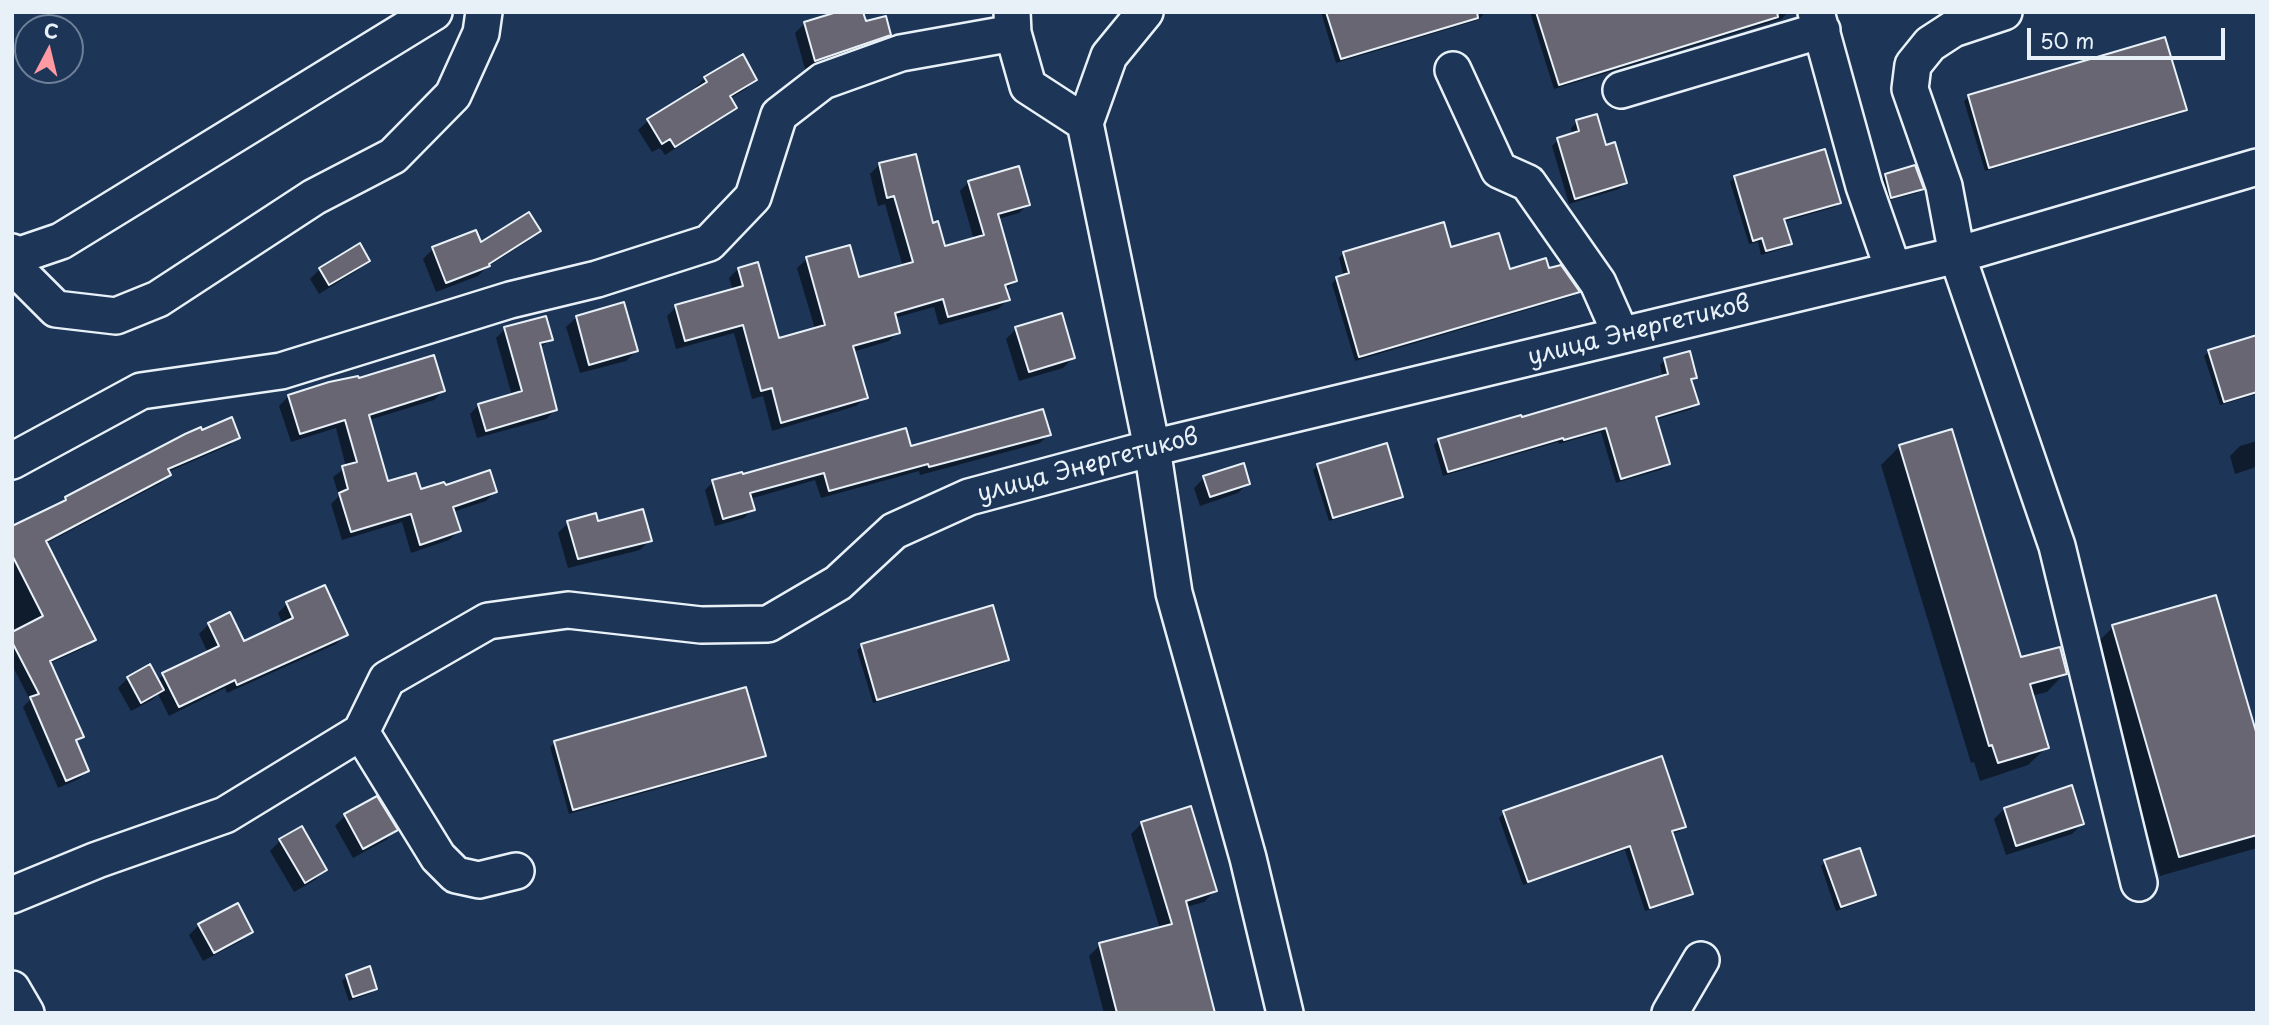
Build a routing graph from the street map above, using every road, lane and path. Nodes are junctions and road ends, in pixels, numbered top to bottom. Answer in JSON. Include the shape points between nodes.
{"nodes":[{"id":1,"x":434,"y":12,"type":"edge"},
{"id":2,"x":484,"y":12,"type":"edge"},
{"id":3,"x":1145,"y":12,"type":"edge"},
{"id":4,"x":2004,"y":12,"type":"edge"},
{"id":5,"x":1819,"y":21,"type":"edge"},
{"id":6,"x":1013,"y":22,"type":"edge"},
{"id":7,"x":1452,"y":70,"type":"dead end"},
{"id":8,"x":1621,"y":90,"type":"dead end"},
{"id":9,"x":1086,"y":123,"type":"junction"},
{"id":10,"x":2257,"y":167,"type":"edge"},
{"id":11,"x":13,"y":255,"type":"edge"},
{"id":12,"x":1957,"y":255,"type":"junction"},
{"id":13,"x":1894,"y":270,"type":"junction"},
{"id":14,"x":1621,"y":335,"type":"junction"},
{"id":15,"x":1152,"y":448,"type":"junction"},
{"id":16,"x":12,"y":461,"type":"edge"},
{"id":17,"x":362,"y":732,"type":"junction"},
{"id":18,"x":516,"y":871,"type":"dead end"},
{"id":19,"x":2139,"y":883,"type":"dead end"},
{"id":20,"x":12,"y":895,"type":"edge"},
{"id":21,"x":1702,"y":960,"type":"dead end"},
{"id":22,"x":12,"y":989,"type":"edge"},
{"id":23,"x":26,"y":1013,"type":"edge"},
{"id":24,"x":1285,"y":1013,"type":"edge"},
{"id":25,"x":1670,"y":1013,"type":"edge"}],
"edges":[{"from":1,"to":11,"type":"street","via":[[61,241]]},
{"from":2,"to":11,"type":"street","via":[[481,33],[453,95],[393,156],[314,197],[159,299],[116,316],[55,309],[18,271]]},
{"from":3,"to":9,"type":"street","via":[[1109,56]]},
{"from":4,"to":12,"type":"street","via":[[1953,29],[1930,44],[1913,65],[1910,89],[1944,186]]},
{"from":5,"to":8,"type":"street"},
{"from":5,"to":13,"type":"street","via":[[1864,186]]},
{"from":6,"to":9,"type":"street","via":[[1028,86]]},
{"from":6,"to":16,"type":"street","via":[[822,81],[779,114],[753,197],[709,243],[281,371],[141,391]]},
{"from":7,"to":14,"type":"street","via":[[1499,170],[1528,183],[1598,283]]},
{"from":9,"to":15,"type":"street"},
{"from":10,"to":12,"type":"street","name":"улица Энергетиков"},
{"from":12,"to":13,"type":"street","name":"улица Энергетиков"},
{"from":12,"to":19,"type":"street","via":[[2057,546]]},
{"from":13,"to":14,"type":"street","name":"улица Энергетиков"},
{"from":14,"to":15,"type":"street","name":"улица Энергетиков"},
{"from":15,"to":17,"type":"street","name":"улица Энергетиков","via":[[969,497],[894,531],[838,583],[768,624],[701,625],[568,610],[488,621],[387,679]]},
{"from":15,"to":24,"type":"street","via":[[1174,593],[1248,859]]},
{"from":17,"to":18,"type":"street","via":[[438,857],[456,875],[479,880]]},
{"from":17,"to":20,"type":"street","via":[[225,815]]},
{"from":21,"to":25,"type":"street"},
{"from":22,"to":23,"type":"street"}]}
